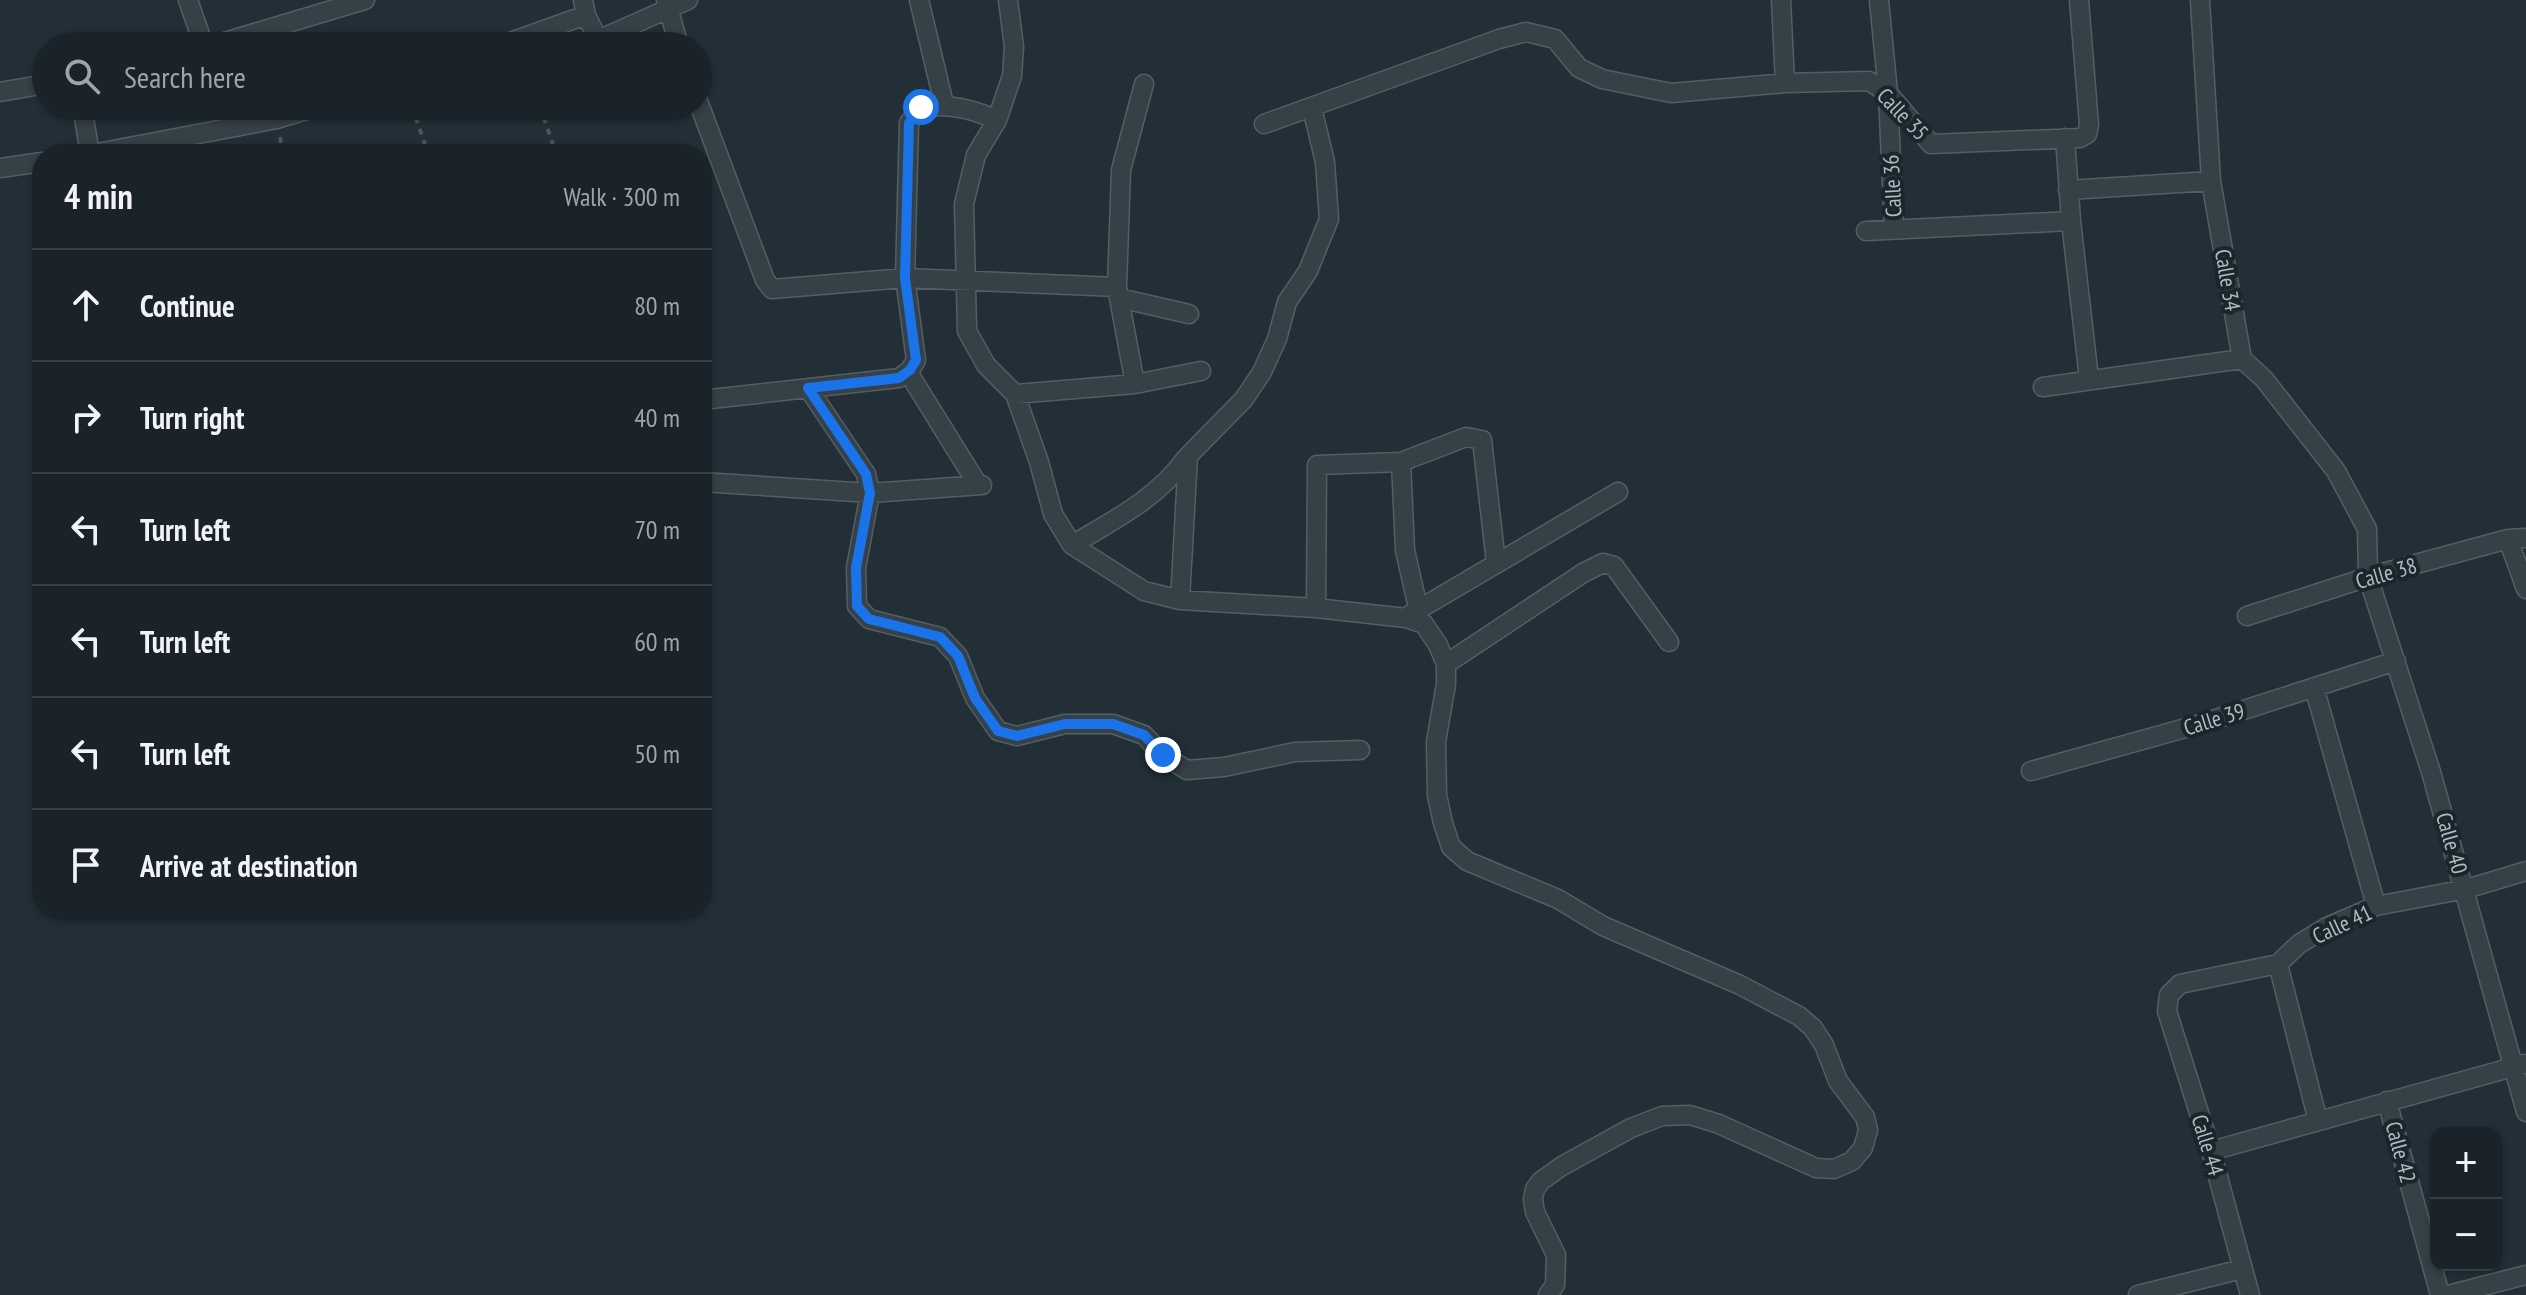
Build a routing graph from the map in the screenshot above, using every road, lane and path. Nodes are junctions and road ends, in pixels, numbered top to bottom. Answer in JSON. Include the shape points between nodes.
{"nodes":[{"id":1,"x":188,"y":0,"type":"edge"},
{"id":2,"x":365,"y":0,"type":"edge"},
{"id":3,"x":688,"y":0,"type":"edge"},
{"id":4,"x":919,"y":0,"type":"edge"},
{"id":5,"x":1008,"y":0,"type":"edge"},
{"id":6,"x":1781,"y":0,"type":"edge"},
{"id":7,"x":1879,"y":0,"type":"edge"},
{"id":8,"x":2079,"y":0,"type":"edge"},
{"id":9,"x":2200,"y":0,"type":"edge"},
{"id":10,"x":667,"y":4,"type":"edge"},
{"id":11,"x":585,"y":7,"type":"edge"},
{"id":12,"x":199,"y":32,"type":"edge"},
{"id":13,"x":258,"y":32,"type":"edge"},
{"id":14,"x":530,"y":32,"type":"edge"},
{"id":15,"x":595,"y":32,"type":"edge"},
{"id":16,"x":613,"y":32,"type":"edge"},
{"id":17,"x":675,"y":32,"type":"edge"},
{"id":18,"x":1785,"y":83,"type":"junction"},
{"id":19,"x":1144,"y":84,"type":"dead end"},
{"id":20,"x":32,"y":86,"type":"edge"},
{"id":21,"x":0,"y":92,"type":"edge"},
{"id":22,"x":1888,"y":93,"type":"junction"},
{"id":23,"x":944,"y":104,"type":"junction"},
{"id":24,"x":1312,"y":108,"type":"junction"},
{"id":25,"x":85,"y":120,"type":"edge"},
{"id":26,"x":272,"y":120,"type":"edge"},
{"id":27,"x":417,"y":120,"type":"edge"},
{"id":28,"x":545,"y":120,"type":"edge"},
{"id":29,"x":705,"y":120,"type":"edge"},
{"id":30,"x":997,"y":120,"type":"junction"},
{"id":31,"x":1264,"y":124,"type":"dead end"},
{"id":32,"x":2065,"y":138,"type":"junction"},
{"id":33,"x":89,"y":144,"type":"edge"},
{"id":34,"x":144,"y":144,"type":"edge"},
{"id":35,"x":425,"y":144,"type":"edge"},
{"id":36,"x":553,"y":144,"type":"edge"},
{"id":37,"x":32,"y":163,"type":"edge"},
{"id":38,"x":0,"y":168,"type":"edge"},
{"id":39,"x":2211,"y":181,"type":"junction"},
{"id":40,"x":2068,"y":190,"type":"junction"},
{"id":41,"x":2071,"y":221,"type":"junction"},
{"id":42,"x":1894,"y":229,"type":"junction"},
{"id":43,"x":1866,"y":231,"type":"dead end"},
{"id":44,"x":905,"y":278,"type":"junction"},
{"id":45,"x":968,"y":281,"type":"junction"},
{"id":46,"x":1118,"y":293,"type":"junction"},
{"id":47,"x":1189,"y":314,"type":"dead end"},
{"id":48,"x":2242,"y":359,"type":"junction"},
{"id":49,"x":1201,"y":371,"type":"dead end"},
{"id":50,"x":908,"y":372,"type":"junction"},
{"id":51,"x":2089,"y":379,"type":"junction"},
{"id":52,"x":1135,"y":384,"type":"junction"},
{"id":53,"x":2043,"y":387,"type":"dead end"},
{"id":54,"x":808,"y":388,"type":"junction"},
{"id":55,"x":1015,"y":394,"type":"junction"},
{"id":56,"x":712,"y":399,"type":"edge"},
{"id":57,"x":1188,"y":456,"type":"junction"},
{"id":58,"x":1401,"y":462,"type":"junction"},
{"id":59,"x":712,"y":483,"type":"edge"},
{"id":60,"x":1618,"y":492,"type":"dead end"},
{"id":61,"x":870,"y":493,"type":"junction"},
{"id":62,"x":2517,"y":538,"type":"edge"},
{"id":63,"x":1072,"y":545,"type":"junction"},
{"id":64,"x":1496,"y":563,"type":"junction"},
{"id":65,"x":2368,"y":577,"type":"junction"},
{"id":66,"x":2526,"y":589,"type":"edge"},
{"id":67,"x":1180,"y":600,"type":"junction"},
{"id":68,"x":1316,"y":608,"type":"junction"},
{"id":69,"x":1412,"y":613,"type":"junction"},
{"id":70,"x":2247,"y":616,"type":"dead end"},
{"id":71,"x":1669,"y":642,"type":"dead end"},
{"id":72,"x":2396,"y":661,"type":"junction"},
{"id":73,"x":1446,"y":664,"type":"junction"},
{"id":74,"x":2314,"y":687,"type":"junction"},
{"id":75,"x":1360,"y":750,"type":"dead end"},
{"id":76,"x":2031,"y":771,"type":"dead end"},
{"id":77,"x":2526,"y":871,"type":"edge"},
{"id":78,"x":2466,"y":889,"type":"junction"},
{"id":79,"x":2376,"y":906,"type":"junction"},
{"id":80,"x":2278,"y":964,"type":"junction"},
{"id":81,"x":2169,"y":995,"type":"joint"},
{"id":82,"x":2520,"y":1064,"type":"edge"},
{"id":83,"x":2387,"y":1101,"type":"junction"},
{"id":84,"x":2526,"y":1112,"type":"edge"},
{"id":85,"x":2318,"y":1121,"type":"junction"},
{"id":86,"x":2211,"y":1151,"type":"junction"},
{"id":87,"x":2242,"y":1269,"type":"junction"},
{"id":88,"x":2526,"y":1275,"type":"edge"},
{"id":89,"x":1548,"y":1295,"type":"edge"},
{"id":90,"x":2138,"y":1295,"type":"edge"},
{"id":91,"x":2250,"y":1295,"type":"edge"},
{"id":92,"x":2440,"y":1295,"type":"edge"},
{"id":93,"x":2448,"y":1295,"type":"edge"}],
"edges":[{"from":1,"to":12,"type":"street"},
{"from":2,"to":13,"type":"street"},
{"from":3,"to":10,"type":"street"},
{"from":4,"to":23,"type":"street"},
{"from":5,"to":30,"type":"street","via":[[1012,76]]},
{"from":6,"to":18,"type":"street"},
{"from":7,"to":22,"type":"street","name":"Calle 36"},
{"from":8,"to":32,"type":"street","name":"Calle 35","via":[[2089,125],[2080,138]]},
{"from":9,"to":39,"type":"street","name":"Calle 34"},
{"from":10,"to":16,"type":"street"},
{"from":10,"to":17,"type":"street"},
{"from":11,"to":14,"type":"street"},
{"from":11,"to":15,"type":"street"},
{"from":18,"to":22,"type":"street","name":"Calle 35","via":[[1869,81]]},
{"from":18,"to":24,"type":"street","name":"Calle 35","via":[[1671,93],[1602,79],[1579,68],[1555,39],[1526,32]]},
{"from":19,"to":46,"type":"street","via":[[1121,170]]},
{"from":20,"to":21,"type":"street"},
{"from":22,"to":32,"type":"street","name":"Calle 35","via":[[1931,144]]},
{"from":22,"to":42,"type":"street","name":"Calle 36"},
{"from":23,"to":30,"type":"street"},
{"from":23,"to":44,"type":"street","via":[[921,107],[909,123]]},
{"from":24,"to":31,"type":"street","name":"Calle 35"},
{"from":24,"to":57,"type":"street","via":[[1325,162],[1329,219],[1308,271],[1287,302],[1262,372],[1244,399]]},
{"from":25,"to":33,"type":"street"},
{"from":26,"to":34,"type":"street"},
{"from":27,"to":35,"type":"path"},
{"from":28,"to":36,"type":"path"},
{"from":29,"to":44,"type":"street","via":[[768,286]]},
{"from":30,"to":45,"type":"street","via":[[976,155],[964,204]]},
{"from":32,"to":40,"type":"street"},
{"from":37,"to":38,"type":"street"},
{"from":39,"to":40,"type":"street"},
{"from":39,"to":48,"type":"street","name":"Calle 34"},
{"from":40,"to":41,"type":"street"},
{"from":41,"to":42,"type":"street"},
{"from":41,"to":51,"type":"street"},
{"from":42,"to":43,"type":"street"},
{"from":44,"to":45,"type":"street"},
{"from":44,"to":50,"type":"street","via":[[916,360]]},
{"from":45,"to":46,"type":"street"},
{"from":45,"to":55,"type":"street","via":[[967,331],[986,365]]},
{"from":46,"to":47,"type":"street"},
{"from":46,"to":52,"type":"street"},
{"from":48,"to":51,"type":"street"},
{"from":48,"to":65,"type":"street","name":"Calle 40","via":[[2336,471],[2367,529]]},
{"from":49,"to":52,"type":"street"},
{"from":50,"to":54,"type":"street","via":[[899,378]]},
{"from":50,"to":61,"type":"street","via":[[980,485]]},
{"from":51,"to":53,"type":"street"},
{"from":52,"to":55,"type":"street"},
{"from":54,"to":56,"type":"street"},
{"from":54,"to":61,"type":"street","via":[[866,474]]},
{"from":55,"to":63,"type":"street","via":[[1053,514]]},
{"from":57,"to":63,"type":"street","via":[[1171,479]]},
{"from":57,"to":67,"type":"street"},
{"from":58,"to":64,"type":"street","via":[[1466,437],[1482,440]]},
{"from":58,"to":68,"type":"street","via":[[1317,465]]},
{"from":58,"to":69,"type":"street"},
{"from":59,"to":61,"type":"street"},
{"from":60,"to":64,"type":"street"},
{"from":61,"to":75,"type":"street","via":[[856,568],[857,606],[869,619],[940,637],[958,656],[975,698],[998,731],[1017,736],[1065,724],[1113,724],[1144,735],[1187,770],[1295,752]]},
{"from":62,"to":65,"type":"street","name":"Calle 38"},
{"from":62,"to":66,"type":"street"},
{"from":63,"to":67,"type":"street","via":[[1144,591]]},
{"from":64,"to":69,"type":"street"},
{"from":65,"to":70,"type":"street","name":"Calle 38"},
{"from":65,"to":72,"type":"street","name":"Calle 40"},
{"from":67,"to":68,"type":"street"},
{"from":68,"to":69,"type":"street"},
{"from":69,"to":73,"type":"street"},
{"from":71,"to":73,"type":"street","via":[[1614,566],[1603,563]]},
{"from":72,"to":74,"type":"street","name":"Calle 39"},
{"from":72,"to":78,"type":"street","name":"Calle 40"},
{"from":73,"to":89,"type":"street","via":[[1436,742],[1437,795],[1451,847],[1467,861],[1558,899],[1603,926],[1799,1016],[1824,1045],[1838,1081],[1859,1107],[1868,1130],[1852,1161],[1834,1169],[1816,1168],[1690,1115],[1662,1116],[1631,1128],[1562,1166],[1535,1189],[1535,1212],[1556,1255],[1555,1285]]},
{"from":74,"to":76,"type":"street","name":"Calle 39"},
{"from":74,"to":79,"type":"street"},
{"from":77,"to":78,"type":"street","name":"Calle 41"},
{"from":78,"to":79,"type":"street","name":"Calle 41"},
{"from":78,"to":82,"type":"street","name":"Calle 40"},
{"from":79,"to":80,"type":"street","name":"Calle 41","via":[[2327,927]]},
{"from":80,"to":81,"type":"street","name":"Calle 41","via":[[2180,984]]},
{"from":80,"to":85,"type":"street"},
{"from":81,"to":86,"type":"street","name":"Calle 44","via":[[2167,1011]]},
{"from":82,"to":83,"type":"street","name":"Calle 42"},
{"from":82,"to":84,"type":"street","name":"Calle 40"},
{"from":83,"to":85,"type":"street","name":"Calle 42"},
{"from":83,"to":92,"type":"street","name":"Calle 42"},
{"from":85,"to":86,"type":"street","name":"Calle 42"},
{"from":86,"to":87,"type":"street","name":"Calle 44"},
{"from":87,"to":90,"type":"street"},
{"from":87,"to":91,"type":"street","name":"Calle 44"},
{"from":88,"to":93,"type":"street"}]}
